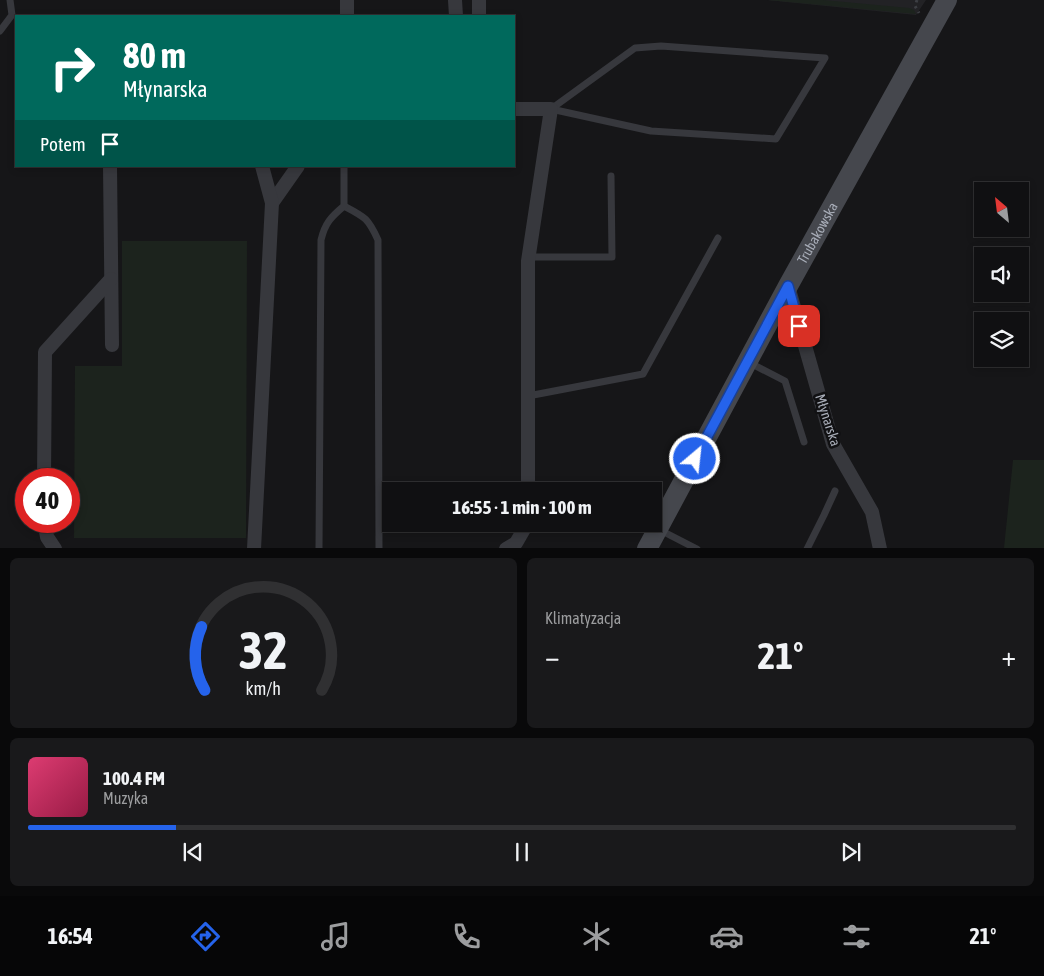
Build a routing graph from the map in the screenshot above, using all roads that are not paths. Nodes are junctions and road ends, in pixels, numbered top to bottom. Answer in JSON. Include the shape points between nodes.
{"nodes":[{"id":1,"x":10,"y":0,"type":"edge"},
{"id":2,"x":347,"y":0,"type":"edge"},
{"id":3,"x":455,"y":0,"type":"edge"},
{"id":4,"x":479,"y":0,"type":"edge"},
{"id":5,"x":947,"y":0,"type":"edge"},
{"id":6,"x":347,"y":15,"type":"edge"},
{"id":7,"x":456,"y":15,"type":"edge"},
{"id":8,"x":479,"y":15,"type":"edge"},
{"id":9,"x":0,"y":30,"type":"edge"},
{"id":10,"x":551,"y":109,"type":"junction"},
{"id":11,"x":515,"y":110,"type":"edge"},
{"id":12,"x":110,"y":167,"type":"edge"},
{"id":13,"x":262,"y":167,"type":"edge"},
{"id":14,"x":297,"y":167,"type":"edge"},
{"id":15,"x":344,"y":167,"type":"edge"},
{"id":16,"x":611,"y":176,"type":"dead end"},
{"id":17,"x":272,"y":203,"type":"junction"},
{"id":18,"x":344,"y":206,"type":"junction"},
{"id":19,"x":718,"y":238,"type":"dead end"},
{"id":20,"x":528,"y":258,"type":"junction"},
{"id":21,"x":111,"y":279,"type":"junction"},
{"id":22,"x":788,"y":286,"type":"junction"},
{"id":23,"x":112,"y":345,"type":"dead end"},
{"id":24,"x":747,"y":362,"type":"junction"},
{"id":25,"x":528,"y":396,"type":"junction"},
{"id":26,"x":804,"y":442,"type":"dead end"},
{"id":27,"x":44,"y":468,"type":"edge"},
{"id":28,"x":528,"y":482,"type":"edge"},
{"id":29,"x":835,"y":491,"type":"dead end"},
{"id":30,"x":662,"y":521,"type":"edge"},
{"id":31,"x":662,"y":530,"type":"edge"},
{"id":32,"x":523,"y":532,"type":"edge"},
{"id":33,"x":656,"y":532,"type":"edge"},
{"id":34,"x":46,"y":533,"type":"edge"},
{"id":35,"x":55,"y":548,"type":"edge"},
{"id":36,"x":254,"y":548,"type":"edge"},
{"id":37,"x":319,"y":548,"type":"edge"},
{"id":38,"x":379,"y":548,"type":"edge"},
{"id":39,"x":506,"y":548,"type":"edge"},
{"id":40,"x":647,"y":548,"type":"edge"},
{"id":41,"x":697,"y":548,"type":"edge"},
{"id":42,"x":807,"y":548,"type":"edge"},
{"id":43,"x":880,"y":548,"type":"edge"}],
"edges":[{"from":1,"to":9,"type":"lane","via":[[12,15]]},
{"from":2,"to":6,"type":"street"},
{"from":3,"to":7,"type":"street"},
{"from":4,"to":8,"type":"street"},
{"from":5,"to":22,"type":"street","name":"Trubakowska"},
{"from":10,"to":10,"type":"lane","via":[[651,131],[776,139],[824,58],[661,46],[635,48]]},
{"from":10,"to":11,"type":"street"},
{"from":10,"to":20,"type":"street"},
{"from":12,"to":21,"type":"street"},
{"from":13,"to":17,"type":"street"},
{"from":14,"to":17,"type":"street"},
{"from":15,"to":18,"type":"lane"},
{"from":16,"to":20,"type":"lane","via":[[612,257]]},
{"from":17,"to":36,"type":"street"},
{"from":18,"to":37,"type":"lane","via":[[332,216],[321,240]]},
{"from":18,"to":38,"type":"lane","via":[[362,216],[378,240]]},
{"from":19,"to":25,"type":"lane","via":[[643,374]]},
{"from":20,"to":25,"type":"street"},
{"from":21,"to":23,"type":"street"},
{"from":21,"to":27,"type":"street","via":[[45,352]]},
{"from":22,"to":24,"type":"street","name":"Trubakowska"},
{"from":22,"to":43,"type":"street","name":"Młynarska","via":[[834,444],[872,512]]},
{"from":24,"to":26,"type":"lane","via":[[785,381]]},
{"from":24,"to":30,"type":"street","name":"Trubakowska"},
{"from":25,"to":28,"type":"street"},
{"from":29,"to":42,"type":"lane"},
{"from":31,"to":41,"type":"lane"},
{"from":32,"to":39,"type":"street","via":[[516,543]]},
{"from":33,"to":40,"type":"street","name":"Trubakowska"},
{"from":34,"to":35,"type":"street"}]}
